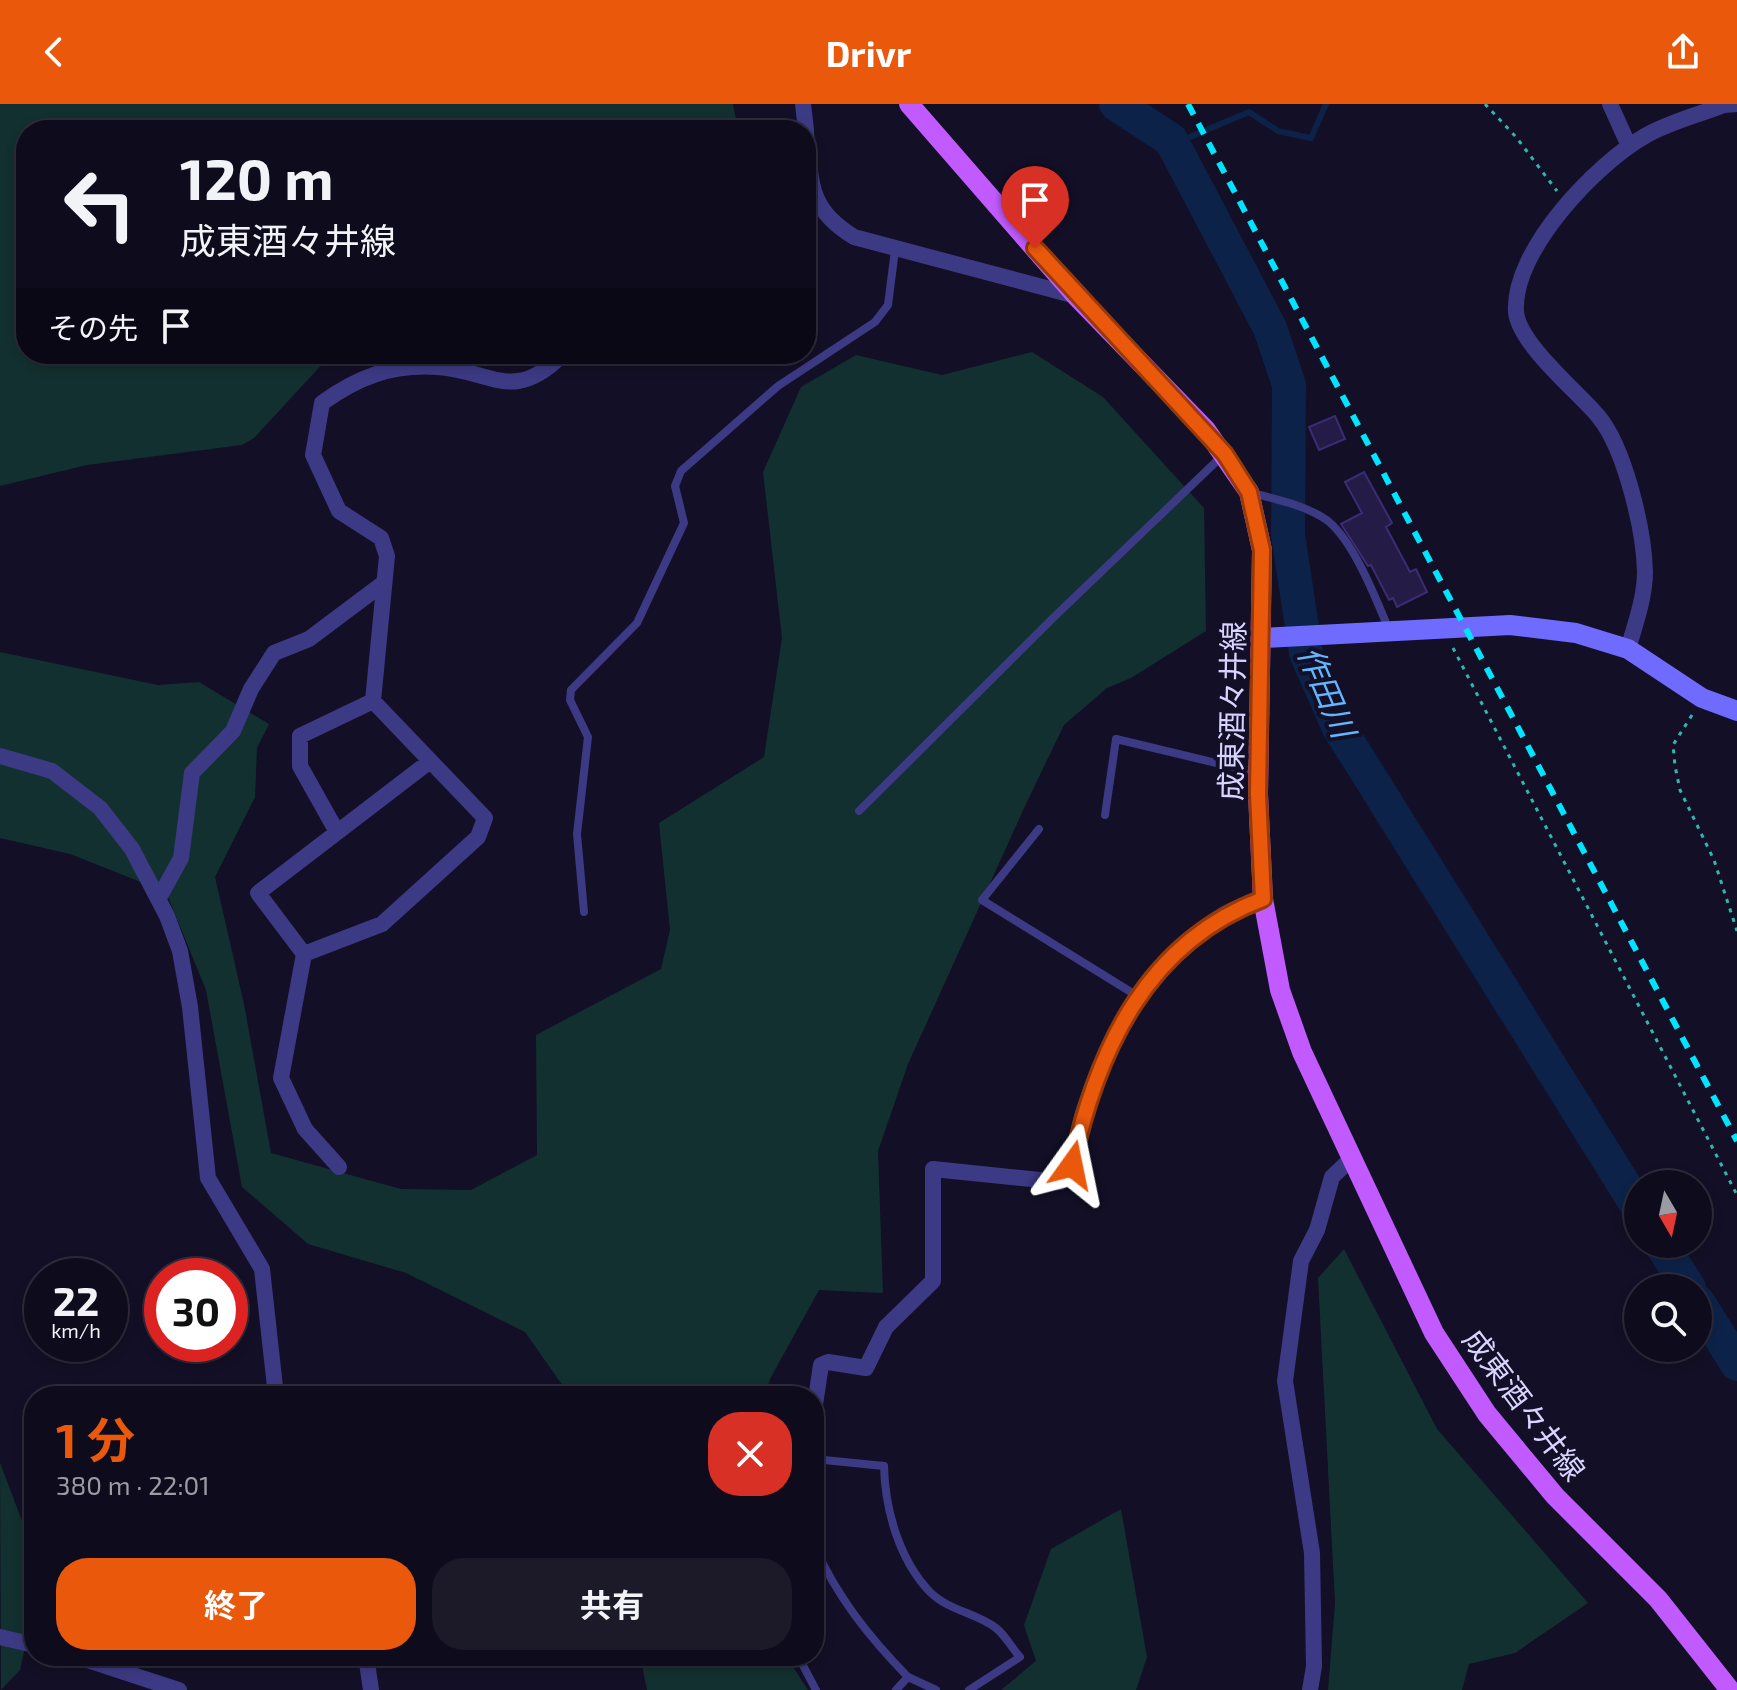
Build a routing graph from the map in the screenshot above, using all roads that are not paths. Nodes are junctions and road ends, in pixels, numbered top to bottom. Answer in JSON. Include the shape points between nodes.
{"nodes":[{"id":1,"x":909,"y":104,"type":"edge"},
{"id":2,"x":1610,"y":104,"type":"edge"},
{"id":3,"x":1737,"y":104,"type":"edge"},
{"id":4,"x":1629,"y":146,"type":"junction"},
{"id":5,"x":816,"y":203,"type":"edge"},
{"id":6,"x":895,"y":250,"type":"junction"},
{"id":7,"x":1076,"y":296,"type":"junction"},
{"id":8,"x":816,"y":361,"type":"edge"},
{"id":9,"x":553,"y":364,"type":"edge"},
{"id":10,"x":811,"y":364,"type":"edge"},
{"id":11,"x":1225,"y":454,"type":"junction"},
{"id":12,"x":1249,"y":492,"type":"junction"},
{"id":13,"x":381,"y":585,"type":"junction"},
{"id":14,"x":1389,"y":630,"type":"junction"},
{"id":15,"x":1263,"y":638,"type":"junction"},
{"id":16,"x":1628,"y":649,"type":"junction"},
{"id":17,"x":373,"y":701,"type":"junction"},
{"id":18,"x":1737,"y":711,"type":"edge"},
{"id":19,"x":0,"y":756,"type":"edge"},
{"id":20,"x":429,"y":762,"type":"junction"},
{"id":21,"x":1259,"y":773,"type":"junction"},
{"id":22,"x":859,"y":811,"type":"dead end"},
{"id":23,"x":1105,"y":815,"type":"dead end"},
{"id":24,"x":1039,"y":829,"type":"dead end"},
{"id":25,"x":337,"y":832,"type":"junction"},
{"id":26,"x":159,"y":898,"type":"junction"},
{"id":27,"x":1263,"y":899,"type":"junction"},
{"id":28,"x":584,"y":912,"type":"dead end"},
{"id":29,"x":304,"y":954,"type":"junction"},
{"id":30,"x":1139,"y":998,"type":"junction"},
{"id":31,"x":1352,"y":1158,"type":"junction"},
{"id":32,"x":339,"y":1167,"type":"dead end"},
{"id":33,"x":275,"y":1386,"type":"edge"},
{"id":34,"x":818,"y":1386,"type":"edge"},
{"id":35,"x":824,"y":1460,"type":"edge"},
{"id":36,"x":824,"y":1567,"type":"edge"},
{"id":37,"x":0,"y":1637,"type":"edge"},
{"id":38,"x":24,"y":1643,"type":"edge"},
{"id":39,"x":106,"y":1666,"type":"edge"},
{"id":40,"x":367,"y":1666,"type":"edge"},
{"id":41,"x":803,"y":1666,"type":"edge"},
{"id":42,"x":908,"y":1677,"type":"junction"},
{"id":43,"x":179,"y":1690,"type":"edge"},
{"id":44,"x":371,"y":1690,"type":"edge"},
{"id":45,"x":816,"y":1690,"type":"edge"},
{"id":46,"x":896,"y":1690,"type":"edge"},
{"id":47,"x":936,"y":1690,"type":"edge"},
{"id":48,"x":969,"y":1690,"type":"edge"},
{"id":49,"x":1310,"y":1690,"type":"edge"},
{"id":50,"x":1730,"y":1690,"type":"edge"}],
"edges":[{"from":1,"to":7,"type":"main road","name":"成東酒々井線"},
{"from":2,"to":4,"type":"street"},
{"from":3,"to":4,"type":"street","via":[[1647,134]]},
{"from":4,"to":16,"type":"street","via":[[1566,204],[1532,253],[1516,313],[1526,337],[1601,419],[1622,460],[1645,573]]},
{"from":5,"to":6,"type":"street","via":[[821,213],[854,237]]},
{"from":6,"to":7,"type":"street"},
{"from":6,"to":8,"type":"lane","via":[[888,305],[875,322]]},
{"from":7,"to":11,"type":"main road","name":"成東酒々井線"},
{"from":9,"to":13,"type":"street","via":[[512,383],[457,369],[397,368],[371,374],[322,403],[313,455],[339,511],[381,538],[387,556]]},
{"from":10,"to":28,"type":"lane","via":[[778,386],[681,471],[675,486],[684,523],[637,623],[571,690],[570,700],[588,737],[577,834]]},
{"from":11,"to":12,"type":"main road","name":"成東酒々井線"},
{"from":11,"to":22,"type":"lane"},
{"from":12,"to":14,"type":"lane","via":[[1333,526],[1375,594]]},
{"from":12,"to":15,"type":"main road","name":"成東酒々井線","via":[[1262,550]]},
{"from":13,"to":17,"type":"street"},
{"from":13,"to":26,"type":"street","via":[[309,639],[274,653],[233,731],[192,773],[181,858]]},
{"from":14,"to":15,"type":"street"},
{"from":14,"to":16,"type":"street","via":[[1510,625],[1576,633]]},
{"from":15,"to":21,"type":"main road","name":"成東酒々井線"},
{"from":16,"to":18,"type":"street","via":[[1702,698]]},
{"from":17,"to":20,"type":"street"},
{"from":17,"to":25,"type":"street","via":[[300,736],[300,766]]},
{"from":19,"to":26,"type":"street","via":[[52,771],[100,808],[132,849]]},
{"from":20,"to":25,"type":"street"},
{"from":20,"to":29,"type":"street","via":[[485,818],[478,837],[382,924]]},
{"from":21,"to":23,"type":"lane","via":[[1116,739]]},
{"from":21,"to":27,"type":"main road","name":"成東酒々井線"},
{"from":24,"to":30,"type":"lane","via":[[982,900]]},
{"from":25,"to":29,"type":"street","via":[[258,893]]},
{"from":26,"to":33,"type":"street","via":[[180,951],[208,1178],[262,1269]]},
{"from":27,"to":30,"type":"street","via":[[1225,914],[1164,962]]},
{"from":27,"to":31,"type":"main road","name":"成東酒々井線","via":[[1280,990],[1302,1052]]},
{"from":29,"to":32,"type":"street","via":[[281,1078],[305,1129]]},
{"from":30,"to":34,"type":"street","via":[[1114,1035],[1083,1113],[1072,1165],[1060,1182],[933,1169],[933,1281],[886,1327],[866,1368],[828,1362],[821,1365]]},
{"from":31,"to":49,"type":"street","via":[[1332,1177],[1317,1230],[1301,1261],[1285,1381],[1312,1553]]},
{"from":31,"to":50,"type":"main road","name":"成東酒々井線","via":[[1434,1333],[1487,1414],[1555,1496],[1658,1599]]},
{"from":35,"to":48,"type":"lane","via":[[884,1466],[884,1500],[902,1549],[930,1592],[960,1613],[995,1627],[1020,1657]]},
{"from":36,"to":42,"type":"lane","via":[[872,1639]]},
{"from":37,"to":38,"type":"street"},
{"from":39,"to":43,"type":"street"},
{"from":40,"to":44,"type":"street"},
{"from":41,"to":45,"type":"lane"},
{"from":42,"to":46,"type":"lane"},
{"from":42,"to":47,"type":"lane"}]}
